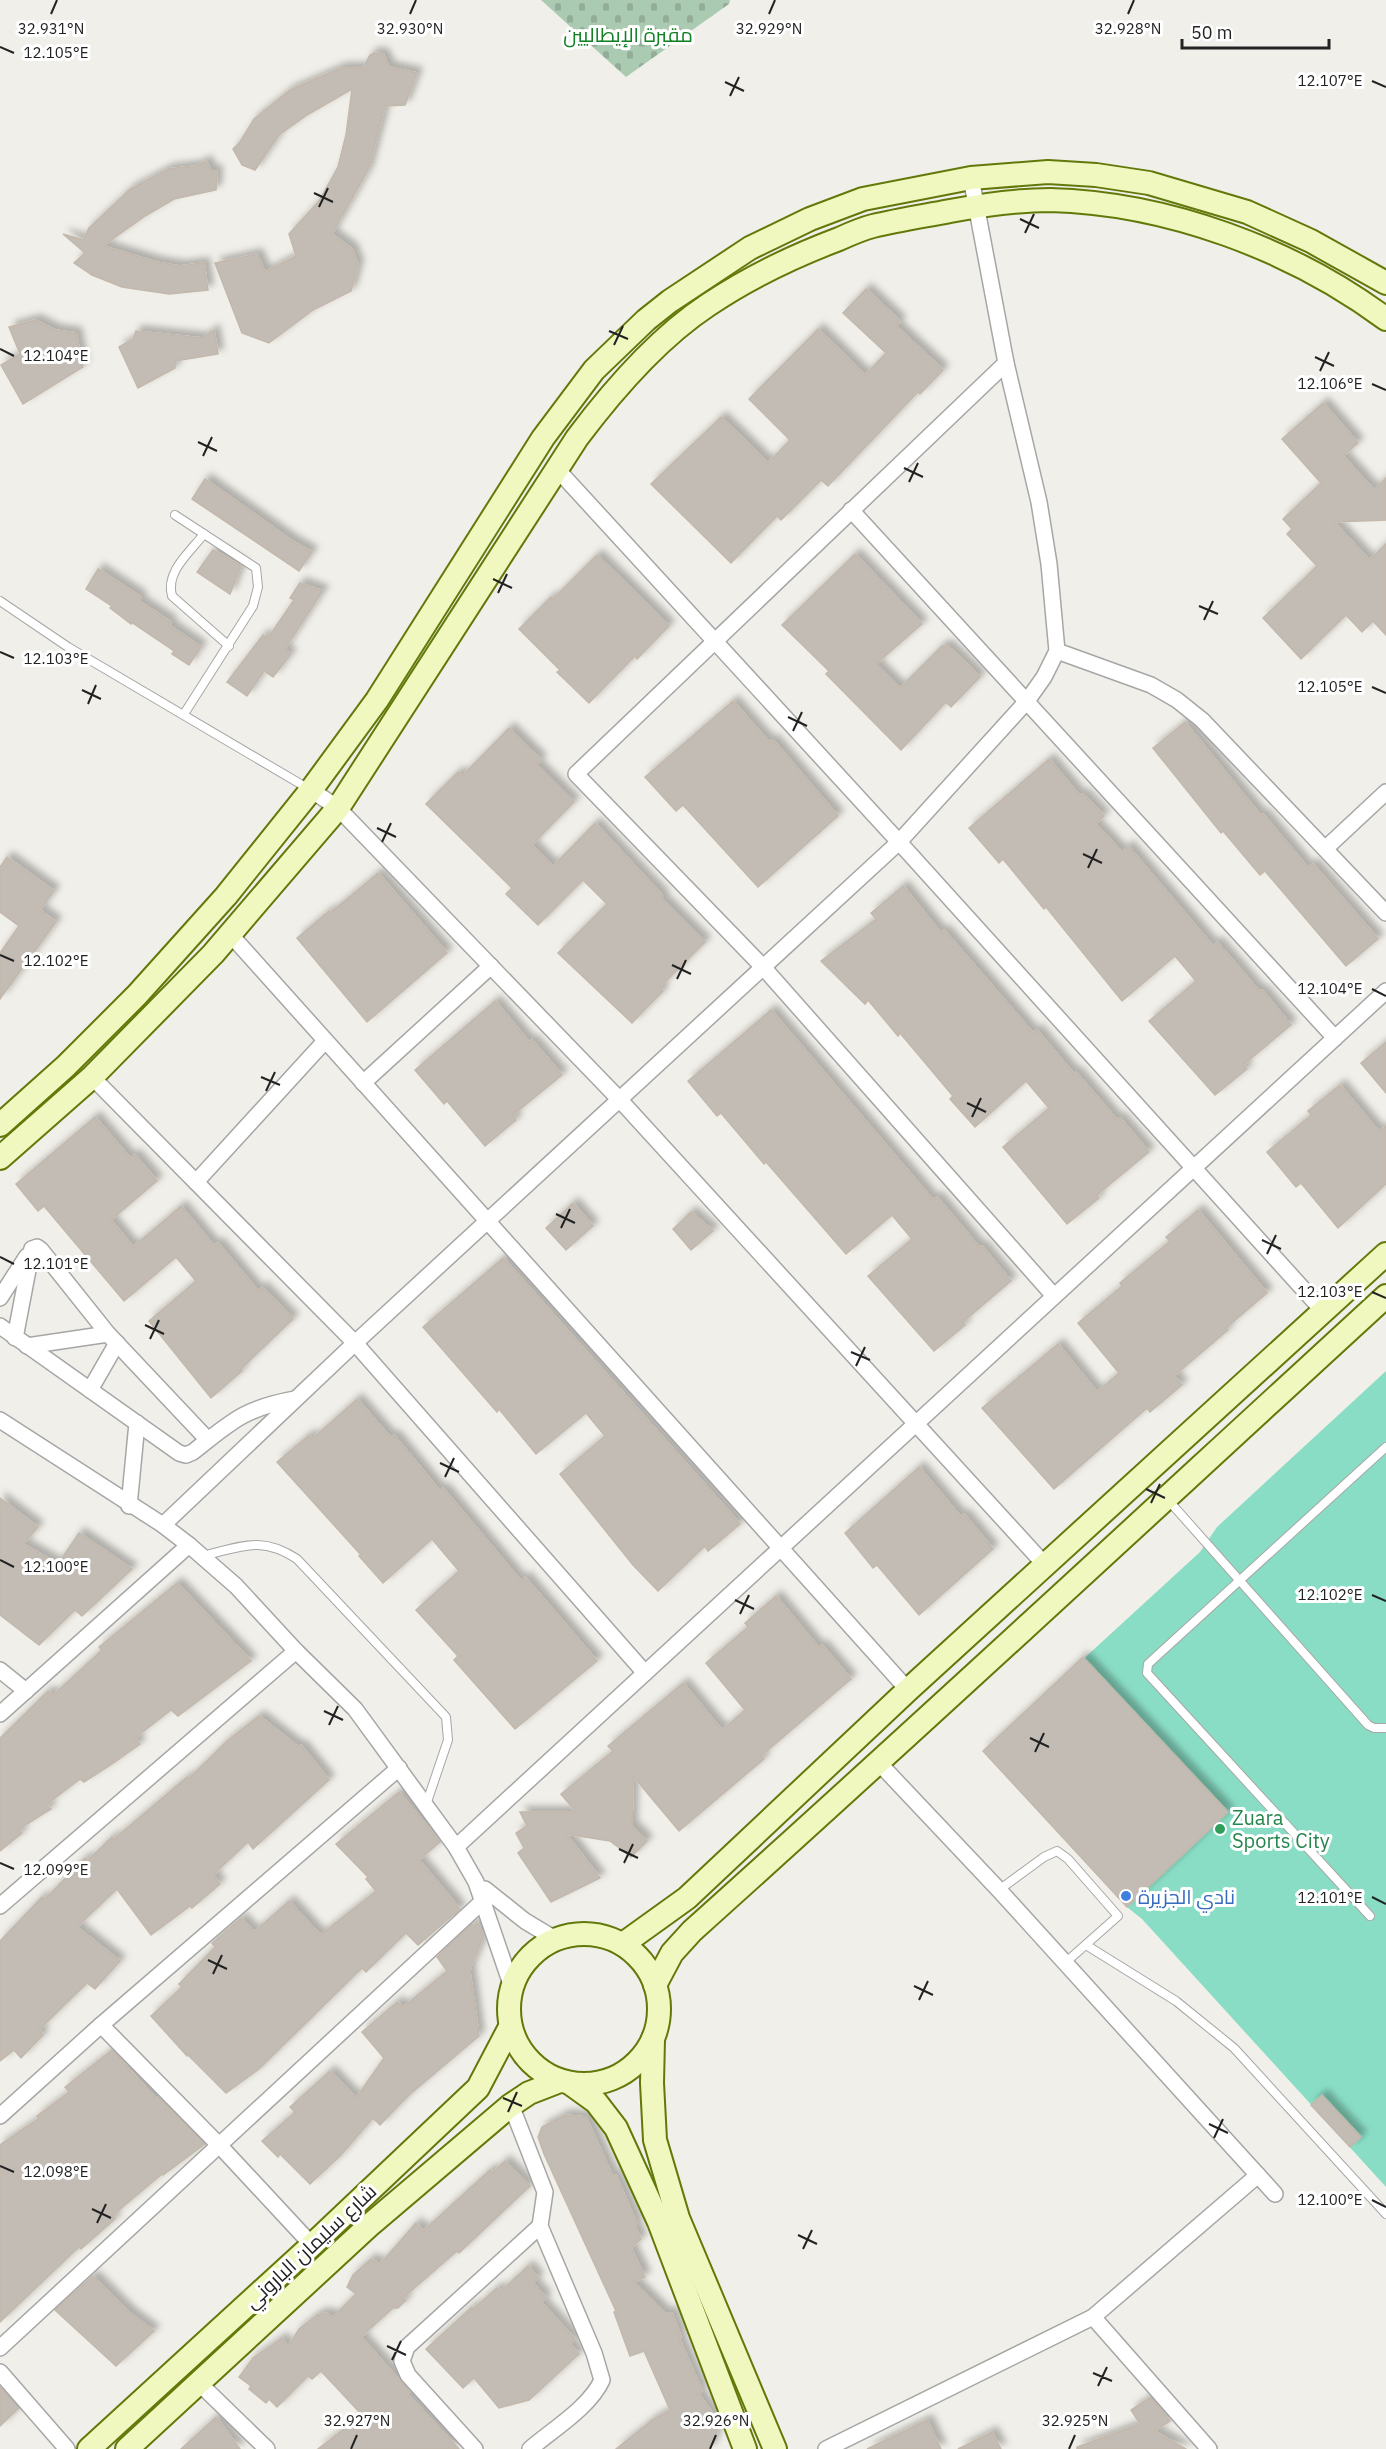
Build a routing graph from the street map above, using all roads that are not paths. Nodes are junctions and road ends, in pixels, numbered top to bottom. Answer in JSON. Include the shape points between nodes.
{"nodes":[{"id":1,"x":971,"y":178,"type":"junction"},
{"id":2,"x":975,"y":207,"type":"junction"},
{"id":3,"x":1386,"y":283,"type":"edge"},
{"id":4,"x":1386,"y":319,"type":"edge"},
{"id":5,"x":1006,"y":363,"type":"junction"},
{"id":6,"x":556,"y":468,"type":"junction"},
{"id":7,"x":851,"y":510,"type":"junction"},
{"id":8,"x":175,"y":515,"type":"dead end"},
{"id":9,"x":204,"y":534,"type":"junction"},
{"id":10,"x":0,"y":601,"type":"edge"},
{"id":11,"x":715,"y":642,"type":"junction"},
{"id":12,"x":230,"y":646,"type":"junction"},
{"id":13,"x":1056,"y":651,"type":"junction"},
{"id":14,"x":1027,"y":701,"type":"junction"},
{"id":15,"x":184,"y":714,"type":"junction"},
{"id":16,"x":310,"y":790,"type":"junction"},
{"id":17,"x":1386,"y":792,"type":"edge"},
{"id":18,"x":338,"y":808,"type":"junction"},
{"id":19,"x":899,"y":842,"type":"junction"},
{"id":20,"x":1326,"y":848,"type":"junction"},
{"id":21,"x":1386,"y":913,"type":"edge"},
{"id":22,"x":230,"y":934,"type":"junction"},
{"id":23,"x":491,"y":966,"type":"junction"},
{"id":24,"x":763,"y":967,"type":"junction"},
{"id":25,"x":1386,"y":991,"type":"edge"},
{"id":26,"x":1335,"y":1038,"type":"junction"},
{"id":27,"x":325,"y":1041,"type":"junction"},
{"id":28,"x":92,"y":1077,"type":"junction"},
{"id":29,"x":363,"y":1083,"type":"junction"},
{"id":30,"x":620,"y":1100,"type":"junction"},
{"id":31,"x":0,"y":1125,"type":"edge"},
{"id":32,"x":0,"y":1158,"type":"edge"},
{"id":33,"x":1193,"y":1168,"type":"junction"},
{"id":34,"x":196,"y":1182,"type":"junction"},
{"id":35,"x":487,"y":1222,"type":"junction"},
{"id":36,"x":32,"y":1249,"type":"junction"},
{"id":37,"x":1383,"y":1261,"type":"edge"},
{"id":38,"x":1054,"y":1296,"type":"junction"},
{"id":39,"x":1386,"y":1296,"type":"edge"},
{"id":40,"x":0,"y":1298,"type":"edge"},
{"id":41,"x":1323,"y":1311,"type":"junction"},
{"id":42,"x":0,"y":1326,"type":"edge"},
{"id":43,"x":112,"y":1338,"type":"junction"},
{"id":44,"x":21,"y":1342,"type":"junction"},
{"id":45,"x":355,"y":1343,"type":"junction"},
{"id":46,"x":90,"y":1390,"type":"junction"},
{"id":47,"x":295,"y":1400,"type":"junction"},
{"id":48,"x":0,"y":1420,"type":"edge"},
{"id":49,"x":917,"y":1422,"type":"junction"},
{"id":50,"x":137,"y":1423,"type":"junction"},
{"id":51,"x":208,"y":1440,"type":"junction"},
{"id":52,"x":1386,"y":1447,"type":"edge"},
{"id":53,"x":1166,"y":1498,"type":"junction"},
{"id":54,"x":129,"y":1506,"type":"junction"},
{"id":55,"x":163,"y":1525,"type":"junction"},
{"id":56,"x":189,"y":1545,"type":"junction"},
{"id":57,"x":782,"y":1547,"type":"junction"},
{"id":58,"x":202,"y":1556,"type":"junction"},
{"id":59,"x":1046,"y":1566,"type":"junction"},
{"id":60,"x":1239,"y":1580,"type":"junction"},
{"id":61,"x":296,"y":1651,"type":"junction"},
{"id":62,"x":0,"y":1670,"type":"edge"},
{"id":63,"x":645,"y":1673,"type":"junction"},
{"id":64,"x":908,"y":1690,"type":"junction"},
{"id":65,"x":26,"y":1691,"type":"junction"},
{"id":66,"x":0,"y":1714,"type":"edge"},
{"id":67,"x":1386,"y":1728,"type":"edge"},
{"id":68,"x":879,"y":1763,"type":"junction"},
{"id":69,"x":399,"y":1768,"type":"junction"},
{"id":70,"x":426,"y":1805,"type":"junction"},
{"id":71,"x":456,"y":1847,"type":"junction"},
{"id":72,"x":999,"y":1890,"type":"junction"},
{"id":73,"x":488,"y":1898,"type":"junction"},
{"id":74,"x":0,"y":1906,"type":"edge"},
{"id":75,"x":1370,"y":1916,"type":"dead end"},
{"id":76,"x":555,"y":1939,"type":"junction"},
{"id":77,"x":623,"y":1944,"type":"junction"},
{"id":78,"x":1086,"y":1944,"type":"junction"},
{"id":79,"x":1065,"y":1963,"type":"junction"},
{"id":80,"x":655,"y":1985,"type":"junction"},
{"id":81,"x":512,"y":1987,"type":"junction"},
{"id":82,"x":101,"y":2025,"type":"junction"},
{"id":83,"x":510,"y":2027,"type":"junction"},
{"id":84,"x":653,"y":2039,"type":"junction"},
{"id":85,"x":566,"y":2082,"type":"junction"},
{"id":86,"x":511,"y":2105,"type":"junction"},
{"id":87,"x":0,"y":2116,"type":"edge"},
{"id":88,"x":220,"y":2146,"type":"junction"},
{"id":89,"x":1258,"y":2175,"type":"junction"},
{"id":90,"x":1275,"y":2194,"type":"dead end"},
{"id":91,"x":1386,"y":2214,"type":"edge"},
{"id":92,"x":540,"y":2226,"type":"junction"},
{"id":93,"x":312,"y":2245,"type":"junction"},
{"id":94,"x":1093,"y":2317,"type":"junction"},
{"id":95,"x":0,"y":2348,"type":"edge"},
{"id":96,"x":0,"y":2372,"type":"edge"},
{"id":97,"x":199,"y":2383,"type":"junction"},
{"id":98,"x":67,"y":2449,"type":"edge"},
{"id":99,"x":89,"y":2449,"type":"edge"},
{"id":100,"x":127,"y":2449,"type":"edge"},
{"id":101,"x":267,"y":2449,"type":"edge"},
{"id":102,"x":475,"y":2449,"type":"edge"},
{"id":103,"x":530,"y":2449,"type":"edge"},
{"id":104,"x":745,"y":2449,"type":"edge"},
{"id":105,"x":775,"y":2449,"type":"edge"},
{"id":106,"x":826,"y":2449,"type":"edge"},
{"id":107,"x":1209,"y":2449,"type":"edge"}],
"edges":[{"from":1,"to":2,"type":"street"},
{"from":1,"to":3,"type":"street","via":[[1048,172],[1149,183],[1247,212],[1311,241]]},
{"from":1,"to":16,"type":"street","via":[[863,199],[810,219],[750,248],[670,301],[622,341],[594,370],[543,438],[377,700]]},
{"from":2,"to":4,"type":"street","via":[[1048,200],[1144,210],[1237,238],[1272,253],[1364,302]]},
{"from":2,"to":5,"type":"street"},
{"from":2,"to":6,"type":"street","via":[[871,226],[812,249],[707,305],[608,397]]},
{"from":5,"to":7,"type":"street"},
{"from":5,"to":13,"type":"street","via":[[1039,502]]},
{"from":6,"to":11,"type":"street"},
{"from":6,"to":18,"type":"street"},
{"from":7,"to":11,"type":"street"},
{"from":7,"to":14,"type":"street"},
{"from":8,"to":9,"type":"lane"},
{"from":9,"to":12,"type":"lane","via":[[256,568],[254,606]]},
{"from":9,"to":12,"type":"lane","via":[[174,571],[169,585],[172,596]]},
{"from":10,"to":15,"type":"lane","via":[[68,647]]},
{"from":11,"to":19,"type":"street"},
{"from":11,"to":24,"type":"street","via":[[576,774]]},
{"from":12,"to":15,"type":"lane"},
{"from":13,"to":14,"type":"street"},
{"from":13,"to":20,"type":"street","via":[[1151,685],[1177,700],[1202,720]]},
{"from":14,"to":19,"type":"street"},
{"from":14,"to":26,"type":"street"},
{"from":15,"to":16,"type":"lane"},
{"from":16,"to":18,"type":"street"},
{"from":16,"to":31,"type":"street","via":[[226,896],[144,987],[66,1066]]},
{"from":17,"to":20,"type":"street"},
{"from":18,"to":22,"type":"street"},
{"from":18,"to":23,"type":"street"},
{"from":19,"to":24,"type":"street"},
{"from":19,"to":33,"type":"street"},
{"from":20,"to":21,"type":"street"},
{"from":22,"to":27,"type":"street"},
{"from":22,"to":28,"type":"street"},
{"from":23,"to":29,"type":"street"},
{"from":23,"to":30,"type":"street"},
{"from":24,"to":30,"type":"street"},
{"from":24,"to":38,"type":"street"},
{"from":25,"to":26,"type":"street"},
{"from":26,"to":33,"type":"street"},
{"from":27,"to":29,"type":"street"},
{"from":27,"to":34,"type":"street"},
{"from":28,"to":32,"type":"street"},
{"from":28,"to":34,"type":"street"},
{"from":29,"to":35,"type":"street"},
{"from":30,"to":35,"type":"street"},
{"from":30,"to":49,"type":"street"},
{"from":33,"to":38,"type":"street"},
{"from":33,"to":41,"type":"street"},
{"from":34,"to":45,"type":"street"},
{"from":35,"to":45,"type":"street"},
{"from":35,"to":57,"type":"street"},
{"from":36,"to":40,"type":"street"},
{"from":36,"to":43,"type":"street","via":[[41,1250]]},
{"from":36,"to":44,"type":"street"},
{"from":37,"to":41,"type":"street"},
{"from":38,"to":49,"type":"street"},
{"from":39,"to":53,"type":"street"},
{"from":41,"to":59,"type":"street"},
{"from":42,"to":44,"type":"street"},
{"from":43,"to":44,"type":"street"},
{"from":43,"to":46,"type":"street"},
{"from":43,"to":51,"type":"street"},
{"from":44,"to":46,"type":"street"},
{"from":45,"to":47,"type":"street"},
{"from":45,"to":63,"type":"street"},
{"from":46,"to":50,"type":"street"},
{"from":47,"to":51,"type":"street","via":[[266,1404],[240,1415]]},
{"from":47,"to":55,"type":"street"},
{"from":48,"to":54,"type":"street"},
{"from":49,"to":57,"type":"street"},
{"from":49,"to":59,"type":"street"},
{"from":50,"to":51,"type":"street","via":[[186,1455]]},
{"from":50,"to":54,"type":"street"},
{"from":52,"to":60,"type":"lane"},
{"from":53,"to":60,"type":"lane"},
{"from":53,"to":68,"type":"street"},
{"from":54,"to":55,"type":"street"},
{"from":55,"to":56,"type":"street"},
{"from":56,"to":58,"type":"street"},
{"from":56,"to":65,"type":"street"},
{"from":57,"to":63,"type":"street"},
{"from":57,"to":64,"type":"street"},
{"from":58,"to":61,"type":"street","via":[[236,1586]]},
{"from":58,"to":70,"type":"lane","via":[[259,1543],[281,1549],[297,1559],[446,1717],[448,1740]]},
{"from":59,"to":64,"type":"street"},
{"from":60,"to":67,"type":"lane","via":[[1368,1725]]},
{"from":60,"to":75,"type":"lane","via":[[1148,1664],[1147,1673]]},
{"from":61,"to":69,"type":"street","via":[[355,1709]]},
{"from":61,"to":74,"type":"street"},
{"from":62,"to":65,"type":"street"},
{"from":63,"to":71,"type":"street"},
{"from":64,"to":77,"type":"street","via":[[687,1898]]},
{"from":65,"to":66,"type":"street"},
{"from":68,"to":72,"type":"street"},
{"from":68,"to":80,"type":"street","via":[[692,1931],[672,1953]]},
{"from":69,"to":70,"type":"street"},
{"from":69,"to":82,"type":"street"},
{"from":70,"to":71,"type":"street"},
{"from":71,"to":73,"type":"street"},
{"from":72,"to":78,"type":"lane","via":[[1057,1851],[1118,1916]]},
{"from":72,"to":79,"type":"street"},
{"from":73,"to":76,"type":"street"},
{"from":73,"to":81,"type":"street"},
{"from":73,"to":88,"type":"street"},
{"from":76,"to":77,"type":"street","via":[[590,1934]]},
{"from":76,"to":81,"type":"street","via":[[522,1967]]},
{"from":77,"to":80,"type":"street","via":[[643,1962]]},
{"from":78,"to":79,"type":"lane"},
{"from":78,"to":91,"type":"lane","via":[[1176,2001],[1234,2048]]},
{"from":79,"to":89,"type":"street"},
{"from":80,"to":84,"type":"street","via":[[659,2012]]},
{"from":81,"to":83,"type":"street"},
{"from":82,"to":87,"type":"street"},
{"from":82,"to":88,"type":"street"},
{"from":83,"to":85,"type":"street","via":[[528,2060],[543,2073]]},
{"from":83,"to":93,"type":"street","name":"شارع سليمان الباروني","via":[[478,2088]]},
{"from":84,"to":85,"type":"street","via":[[634,2066],[620,2075],[588,2085]]},
{"from":84,"to":105,"type":"street","via":[[655,2140],[678,2218]]},
{"from":85,"to":86,"type":"street","name":"شارع سليمان الباروني","via":[[529,2093]]},
{"from":85,"to":104,"type":"street","via":[[596,2102],[616,2128],[659,2222]]},
{"from":86,"to":92,"type":"street","via":[[545,2192]]},
{"from":86,"to":97,"type":"street","name":"شارع سليمان الباروني","via":[[370,2224]]},
{"from":88,"to":93,"type":"street"},
{"from":88,"to":95,"type":"street"},
{"from":89,"to":90,"type":"street"},
{"from":89,"to":94,"type":"street"},
{"from":92,"to":102,"type":"street","via":[[406,2347],[402,2361],[408,2375]]},
{"from":92,"to":103,"type":"street","via":[[602,2380],[587,2402]]},
{"from":93,"to":99,"type":"street","name":"شارع سليمان الباروني"},
{"from":94,"to":106,"type":"street"},
{"from":94,"to":107,"type":"street"},
{"from":96,"to":98,"type":"street"},
{"from":97,"to":100,"type":"street","name":"شارع سليمان الباروني"},
{"from":97,"to":101,"type":"street"}]}
